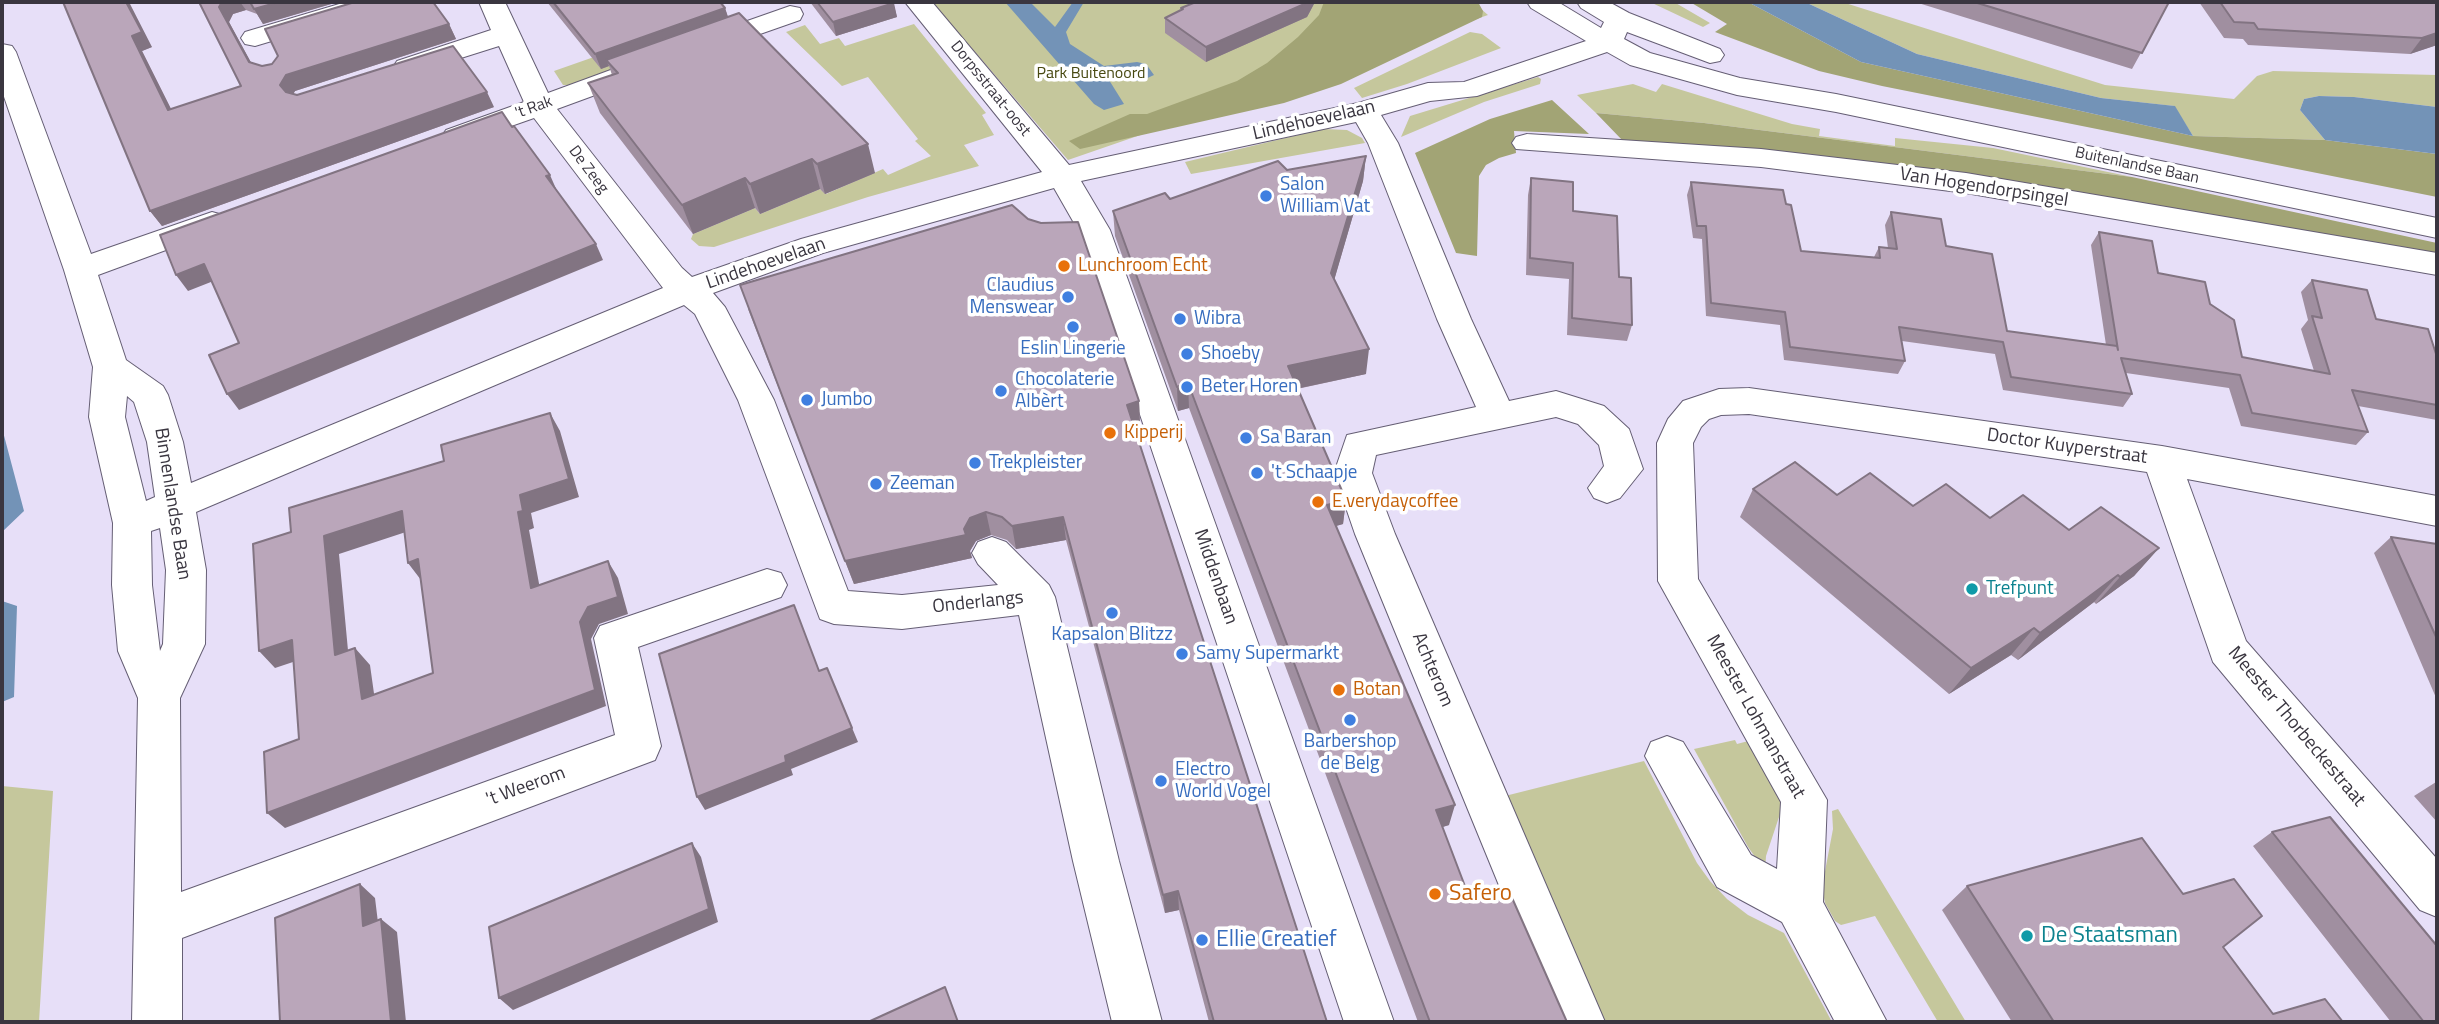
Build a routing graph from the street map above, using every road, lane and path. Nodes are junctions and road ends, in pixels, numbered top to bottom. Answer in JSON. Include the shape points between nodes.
{"nodes":[{"id":1,"x":373,"y":2,"type":"edge"},
{"id":2,"x":492,"y":2,"type":"edge"},
{"id":3,"x":919,"y":2,"type":"edge"},
{"id":4,"x":1540,"y":2,"type":"edge"},
{"id":5,"x":1590,"y":2,"type":"edge"},
{"id":6,"x":790,"y":14,"type":"dead end"},
{"id":7,"x":1576,"y":25,"type":"junction"},
{"id":8,"x":1613,"y":31,"type":"junction"},
{"id":9,"x":508,"y":34,"type":"junction"},
{"id":10,"x":255,"y":40,"type":"dead end"},
{"id":11,"x":2,"y":52,"type":"edge"},
{"id":12,"x":385,"y":74,"type":"edge"},
{"id":13,"x":1428,"y":92,"type":"junction"},
{"id":14,"x":540,"y":106,"type":"junction"},
{"id":15,"x":1364,"y":111,"type":"junction"},
{"id":16,"x":435,"y":143,"type":"edge"},
{"id":17,"x":1527,"y":143,"type":"dead end"},
{"id":18,"x":1070,"y":188,"type":"junction"},
{"id":19,"x":240,"y":213,"type":"edge"},
{"id":20,"x":2437,"y":228,"type":"edge"},
{"id":21,"x":2437,"y":264,"type":"edge"},
{"id":22,"x":80,"y":270,"type":"junction"},
{"id":23,"x":689,"y":290,"type":"junction"},
{"id":24,"x":111,"y":367,"type":"junction"},
{"id":25,"x":1696,"y":410,"type":"joint"},
{"id":26,"x":1498,"y":416,"type":"junction"},
{"id":27,"x":2162,"y":460,"type":"junction"},
{"id":28,"x":1607,"y":488,"type":"dead end"},
{"id":29,"x":175,"y":505,"type":"junction"},
{"id":30,"x":2437,"y":511,"type":"edge"},
{"id":31,"x":132,"y":523,"type":"junction"},
{"id":32,"x":992,"y":553,"type":"dead end"},
{"id":33,"x":767,"y":585,"type":"dead end"},
{"id":34,"x":1035,"y":597,"type":"junction"},
{"id":35,"x":159,"y":698,"type":"junction"},
{"id":36,"x":1667,"y":756,"type":"dead end"},
{"id":37,"x":2437,"y":894,"type":"edge"},
{"id":38,"x":1799,"y":906,"type":"junction"},
{"id":39,"x":158,"y":924,"type":"junction"},
{"id":40,"x":157,"y":1022,"type":"edge"},
{"id":41,"x":1137,"y":1022,"type":"edge"},
{"id":42,"x":1369,"y":1022,"type":"edge"},
{"id":43,"x":1580,"y":1022,"type":"edge"},
{"id":44,"x":1862,"y":1022,"type":"edge"}],
"edges":[{"from":1,"to":10,"type":"street"},
{"from":2,"to":9,"type":"street","name":"De Zeeg"},
{"from":3,"to":18,"type":"street","name":"Dorpsstraat-oost"},
{"from":4,"to":7,"type":"street"},
{"from":5,"to":8,"type":"street","name":"Buitenlandse Baan"},
{"from":6,"to":14,"type":"street","name":"'t Rak"},
{"from":7,"to":8,"type":"street","name":"Lindehoevelaan"},
{"from":7,"to":13,"type":"street","name":"Lindehoevelaan"},
{"from":8,"to":13,"type":"street","name":"Lindehoevelaan","via":[[1467,90]]},
{"from":8,"to":20,"type":"street","name":"Buitenlandse Baan","via":[[1640,59],[1737,86]]},
{"from":9,"to":12,"type":"street"},
{"from":9,"to":14,"type":"street","name":"De Zeeg"},
{"from":11,"to":22,"type":"street","name":"Binnenlandse Baan"},
{"from":13,"to":15,"type":"street","name":"Lindehoevelaan"},
{"from":14,"to":16,"type":"street","name":"'t Rak"},
{"from":14,"to":23,"type":"street","name":"De Zeeg","via":[[670,276]]},
{"from":15,"to":18,"type":"street","name":"Lindehoevelaan"},
{"from":15,"to":26,"type":"street","via":[[1383,143]]},
{"from":17,"to":21,"type":"street","name":"Van Hogendorpsingel","via":[[1761,158],[1966,183]]},
{"from":18,"to":23,"type":"street","name":"Lindehoevelaan","via":[[812,246]]},
{"from":18,"to":42,"type":"street","name":"Middenbaan","via":[[1094,230]]},
{"from":19,"to":22,"type":"street"},
{"from":22,"to":24,"type":"street","name":"Binnenlandse Baan"},
{"from":23,"to":29,"type":"street","name":"Lindehoevelaan"},
{"from":23,"to":34,"type":"street","name":"Onderlangs","via":[[708,307],[812,511],[834,607],[902,612]]},
{"from":24,"to":29,"type":"street","name":"Binnenlandse Baan","via":[[150,395],[165,442]]},
{"from":24,"to":31,"type":"street","name":"Binnenlandse Baan","via":[[107,417]]},
{"from":25,"to":27,"type":"street","name":"Doctor Kuyperstraat","via":[[1719,402],[1749,401]]},
{"from":25,"to":38,"type":"street","name":"Meester Lohmanstraat","via":[[1686,419],[1675,443],[1678,581],[1804,800]]},
{"from":26,"to":28,"type":"street","name":"Achterom","via":[[1556,404],[1591,415],[1616,439],[1624,469]]},
{"from":26,"to":43,"type":"street","name":"Achterom","via":[[1360,445],[1353,473]]},
{"from":27,"to":30,"type":"street","name":"Doctor Kuyperstraat"},
{"from":27,"to":37,"type":"street","name":"Meester Thorbeckestraat","via":[[2228,650]]},
{"from":29,"to":31,"type":"street","name":"Lindehoevelaan"},
{"from":29,"to":35,"type":"street","name":"Binnenlandse Baan","via":[[186,570],[184,645]]},
{"from":31,"to":35,"type":"street","name":"Binnenlandse Baan","via":[[139,651]]},
{"from":32,"to":34,"type":"street"},
{"from":33,"to":39,"type":"street","name":"'t Weerom","via":[[615,638],[639,746]]},
{"from":34,"to":41,"type":"street","name":"Onderlangs"},
{"from":35,"to":39,"type":"street","name":"Binnenlandse Baan"},
{"from":36,"to":38,"type":"street","via":[[1734,871]]},
{"from":38,"to":44,"type":"street"},
{"from":39,"to":40,"type":"street","name":"Binnenlandse Baan"}]}
